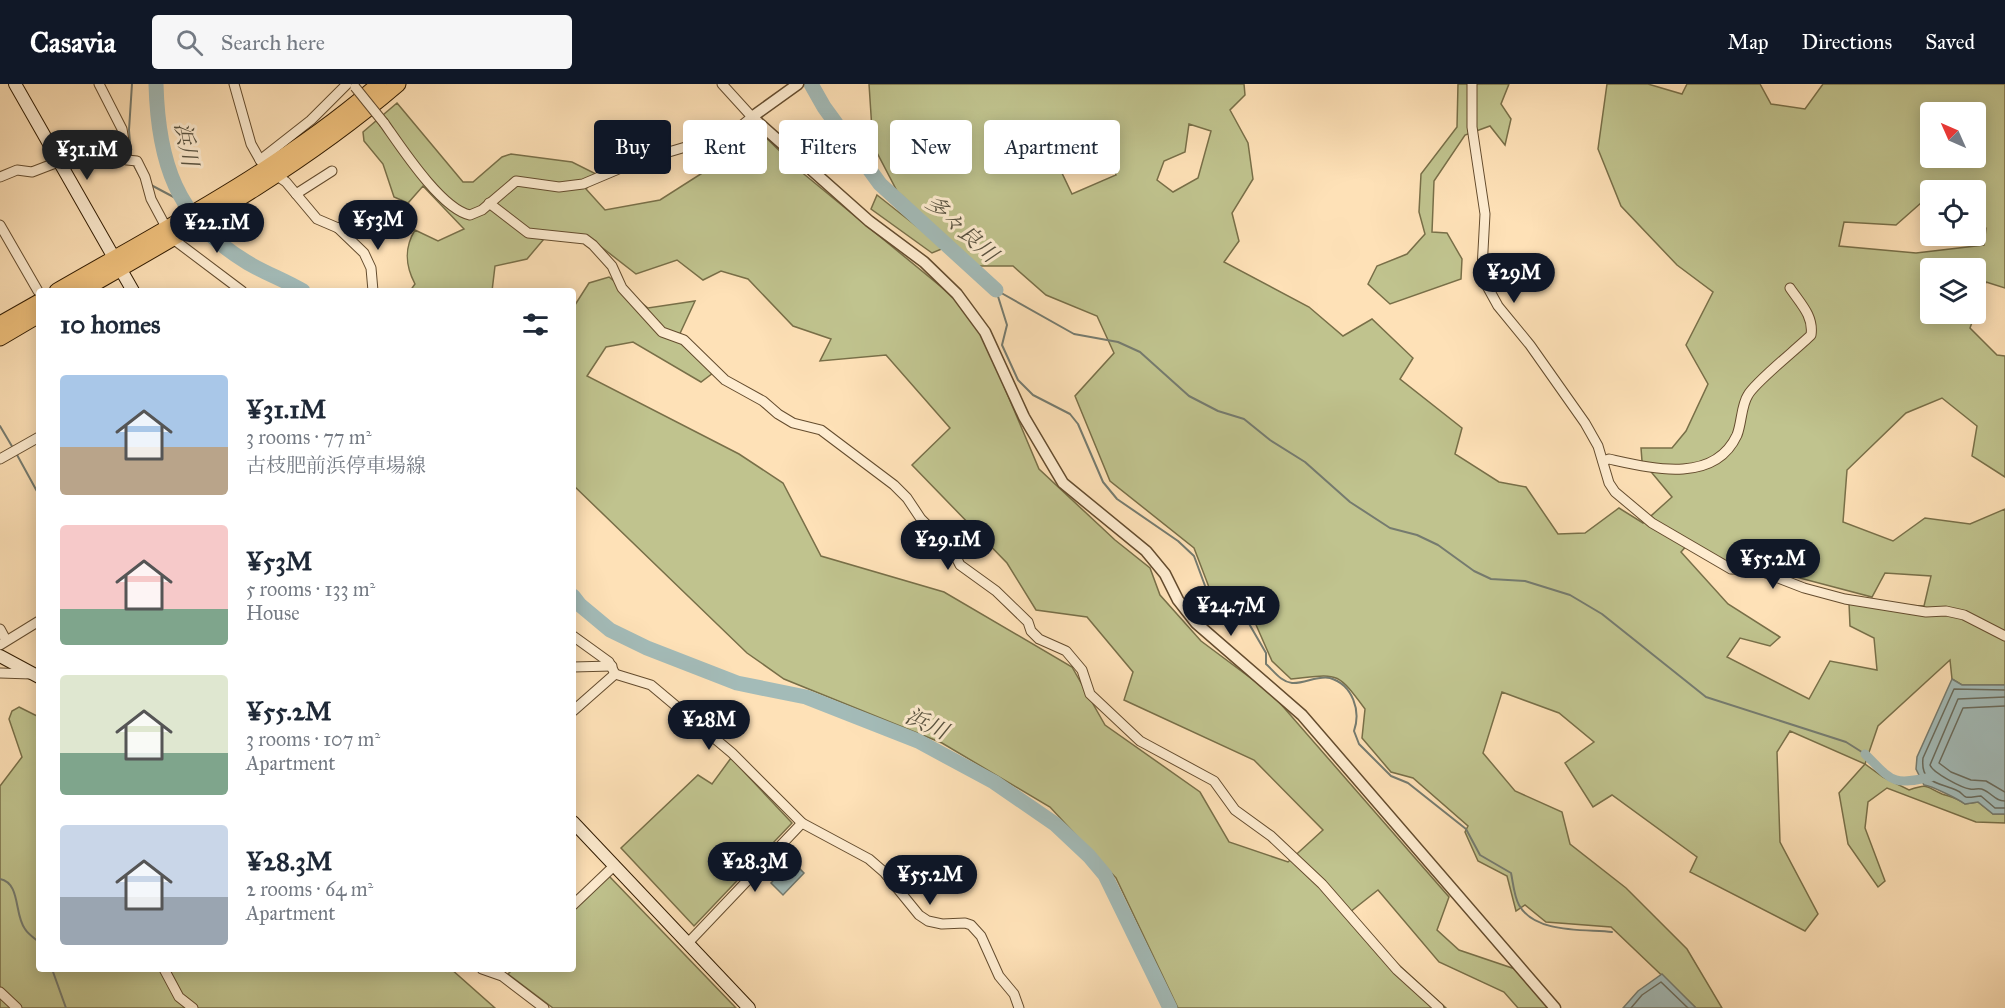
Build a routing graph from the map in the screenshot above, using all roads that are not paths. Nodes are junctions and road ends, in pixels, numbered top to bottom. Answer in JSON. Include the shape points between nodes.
{"nodes":[{"id":1,"x":15,"y":84,"type":"edge"},
{"id":2,"x":99,"y":84,"type":"edge"},
{"id":3,"x":234,"y":84,"type":"edge"},
{"id":4,"x":379,"y":84,"type":"edge"},
{"id":5,"x":398,"y":84,"type":"edge"},
{"id":6,"x":723,"y":84,"type":"edge"},
{"id":7,"x":798,"y":84,"type":"edge"},
{"id":8,"x":1472,"y":84,"type":"edge"},
{"id":9,"x":351,"y":85,"type":"edge"},
{"id":10,"x":752,"y":117,"type":"junction"},
{"id":11,"x":58,"y":162,"type":"junction"},
{"id":12,"x":268,"y":167,"type":"junction"},
{"id":13,"x":332,"y":171,"type":"dead end"},
{"id":14,"x":0,"y":177,"type":"edge"},
{"id":15,"x":296,"y":194,"type":"junction"},
{"id":16,"x":489,"y":203,"type":"junction"},
{"id":17,"x":372,"y":216,"type":"dead end"},
{"id":18,"x":0,"y":225,"type":"edge"},
{"id":19,"x":338,"y":228,"type":"junction"},
{"id":20,"x":174,"y":232,"type":"junction"},
{"id":21,"x":4,"y":243,"type":"edge"},
{"id":22,"x":118,"y":263,"type":"junction"},
{"id":23,"x":36,"y":288,"type":"edge"},
{"id":24,"x":64,"y":288,"type":"edge"},
{"id":25,"x":85,"y":288,"type":"edge"},
{"id":26,"x":131,"y":288,"type":"edge"},
{"id":27,"x":239,"y":288,"type":"edge"},
{"id":28,"x":373,"y":288,"type":"edge"},
{"id":29,"x":1790,"y":288,"type":"dead end"},
{"id":30,"x":36,"y":304,"type":"edge"},
{"id":31,"x":36,"y":317,"type":"edge"},
{"id":32,"x":0,"y":324,"type":"edge"},
{"id":33,"x":0,"y":338,"type":"edge"},
{"id":34,"x":36,"y":439,"type":"edge"},
{"id":35,"x":0,"y":459,"type":"edge"},
{"id":36,"x":1603,"y":461,"type":"junction"},
{"id":37,"x":36,"y":623,"type":"edge"},
{"id":38,"x":0,"y":629,"type":"edge"},
{"id":39,"x":2005,"y":636,"type":"edge"},
{"id":40,"x":576,"y":638,"type":"edge"},
{"id":41,"x":3,"y":642,"type":"edge"},
{"id":42,"x":0,"y":656,"type":"edge"},
{"id":43,"x":576,"y":667,"type":"edge"},
{"id":44,"x":614,"y":670,"type":"junction"},
{"id":45,"x":0,"y":673,"type":"edge"},
{"id":46,"x":35,"y":675,"type":"edge"},
{"id":47,"x":576,"y":708,"type":"edge"},
{"id":48,"x":802,"y":823,"type":"junction"},
{"id":49,"x":576,"y":825,"type":"edge"},
{"id":50,"x":615,"y":865,"type":"junction"},
{"id":51,"x":576,"y":902,"type":"edge"},
{"id":52,"x":688,"y":943,"type":"junction"},
{"id":53,"x":166,"y":972,"type":"edge"},
{"id":54,"x":505,"y":972,"type":"edge"},
{"id":55,"x":0,"y":992,"type":"edge"},
{"id":56,"x":18,"y":1008,"type":"edge"},
{"id":57,"x":193,"y":1008,"type":"edge"},
{"id":58,"x":544,"y":1008,"type":"edge"},
{"id":59,"x":749,"y":1008,"type":"edge"},
{"id":60,"x":1018,"y":1008,"type":"edge"},
{"id":61,"x":1439,"y":1008,"type":"edge"},
{"id":62,"x":1555,"y":1008,"type":"edge"}],
"edges":[{"from":1,"to":11,"type":"main road"},
{"from":2,"to":20,"type":"street","via":[[122,129],[132,161],[145,177],[151,199]]},
{"from":3,"to":12,"type":"street","via":[[251,144]]},
{"from":4,"to":12,"type":"highway","via":[[320,132]]},
{"from":5,"to":12,"type":"highway"},
{"from":6,"to":10,"type":"street"},
{"from":7,"to":10,"type":"street"},
{"from":8,"to":36,"type":"street","via":[[1472,127],[1485,214],[1482,269],[1487,286],[1585,423]]},
{"from":9,"to":12,"type":"street","via":[[311,120]]},
{"from":9,"to":16,"type":"street","bridge":true,"via":[[413,165],[455,209],[470,215]]},
{"from":10,"to":16,"type":"street","via":[[741,126],[583,184],[559,187],[516,181]]},
{"from":10,"to":62,"type":"street","via":[[957,294],[985,332],[1024,417],[1063,483],[1146,551],[1196,623],[1302,715]]},
{"from":11,"to":14,"type":"street","via":[[32,172],[17,170]]},
{"from":11,"to":22,"type":"main road"},
{"from":12,"to":15,"type":"street"},
{"from":12,"to":20,"type":"highway","via":[[217,208]]},
{"from":13,"to":15,"type":"street"},
{"from":15,"to":19,"type":"street","via":[[317,219]]},
{"from":16,"to":61,"type":"street","via":[[528,233],[585,239],[612,266],[622,288],[662,332],[684,340],[726,380],[778,414],[793,423],[821,430],[894,485],[953,551],[960,565],[996,591],[1028,622],[1030,632],[1066,651],[1082,670],[1090,694],[1140,741],[1214,781],[1236,810],[1271,836],[1322,884],[1397,970]]},
{"from":17,"to":19,"type":"street"},
{"from":18,"to":21,"type":"street"},
{"from":19,"to":28,"type":"street","via":[[364,253]]},
{"from":20,"to":22,"type":"highway"},
{"from":20,"to":27,"type":"street"},
{"from":21,"to":23,"type":"street"},
{"from":22,"to":24,"type":"highway"},
{"from":22,"to":25,"type":"highway"},
{"from":22,"to":26,"type":"main road"},
{"from":29,"to":36,"type":"street","via":[[1809,316],[1811,335],[1748,394],[1737,435],[1719,456],[1680,471]]},
{"from":30,"to":32,"type":"highway"},
{"from":31,"to":33,"type":"highway"},
{"from":34,"to":35,"type":"street"},
{"from":36,"to":39,"type":"street","via":[[1615,492],[1652,523],[1731,568],[1758,570],[1845,599],[1964,615]]},
{"from":37,"to":41,"type":"street"},
{"from":38,"to":41,"type":"street"},
{"from":40,"to":44,"type":"street"},
{"from":42,"to":46,"type":"main road"},
{"from":43,"to":44,"type":"street"},
{"from":44,"to":47,"type":"street"},
{"from":44,"to":48,"type":"street","via":[[651,685],[732,753]]},
{"from":45,"to":46,"type":"street"},
{"from":48,"to":52,"type":"street"},
{"from":48,"to":60,"type":"street","via":[[869,859],[928,921],[971,926],[981,936]]},
{"from":49,"to":50,"type":"main road"},
{"from":50,"to":51,"type":"street"},
{"from":50,"to":52,"type":"main road"},
{"from":52,"to":59,"type":"main road"},
{"from":53,"to":57,"type":"street","via":[[179,997]]},
{"from":54,"to":58,"type":"street"},
{"from":55,"to":56,"type":"street"}]}
